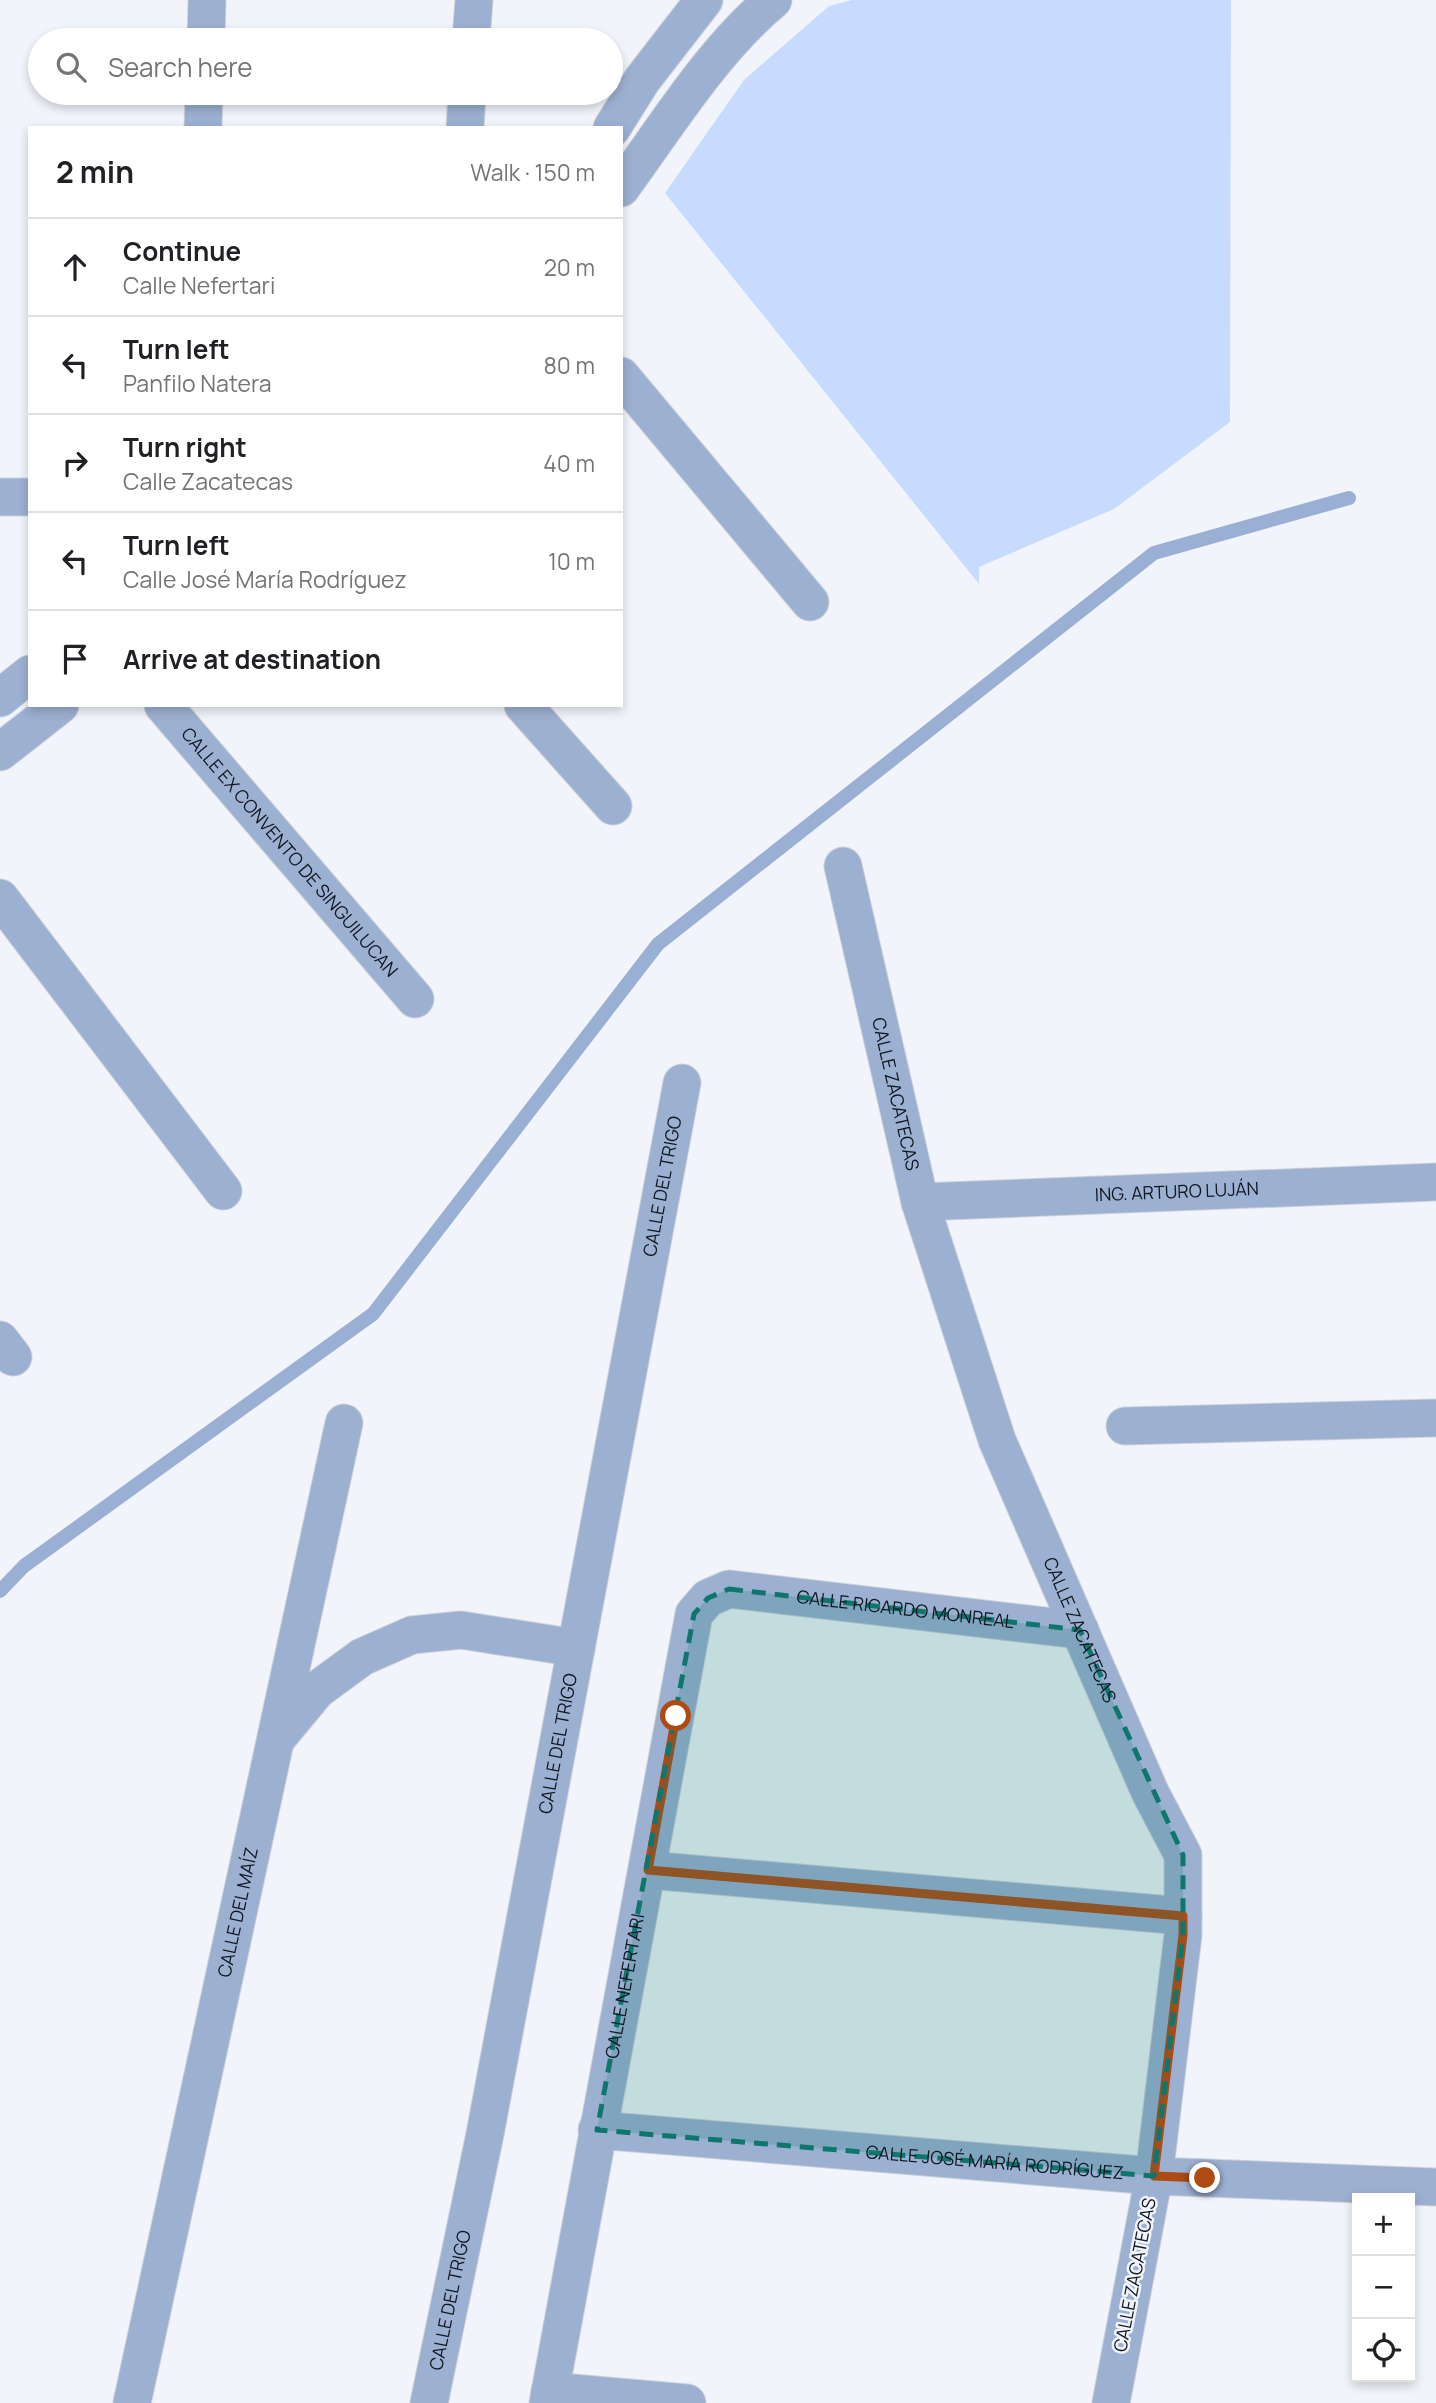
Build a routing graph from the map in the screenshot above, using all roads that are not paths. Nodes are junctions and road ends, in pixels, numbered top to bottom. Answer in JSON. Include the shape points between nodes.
{"nodes":[{"id":1,"x":207,"y":0,"type":"edge"},
{"id":2,"x":474,"y":0,"type":"edge"},
{"id":3,"x":704,"y":0,"type":"edge"},
{"id":4,"x":773,"y":0,"type":"edge"},
{"id":5,"x":206,"y":28,"type":"edge"},
{"id":6,"x":472,"y":28,"type":"edge"},
{"id":7,"x":204,"y":105,"type":"edge"},
{"id":8,"x":466,"y":105,"type":"edge"},
{"id":9,"x":203,"y":126,"type":"edge"},
{"id":10,"x":465,"y":126,"type":"edge"},
{"id":11,"x":613,"y":126,"type":"edge"},
{"id":12,"x":623,"y":185,"type":"edge"},
{"id":13,"x":623,"y":378,"type":"edge"},
{"id":14,"x":0,"y":497,"type":"edge"},
{"id":15,"x":28,"y":497,"type":"edge"},
{"id":16,"x":810,"y":602,"type":"dead end"},
{"id":17,"x":28,"y":676,"type":"edge"},
{"id":18,"x":0,"y":698,"type":"edge"},
{"id":19,"x":57,"y":707,"type":"edge"},
{"id":20,"x":165,"y":707,"type":"edge"},
{"id":21,"x":525,"y":707,"type":"edge"},
{"id":22,"x":0,"y":752,"type":"edge"},
{"id":23,"x":613,"y":806,"type":"dead end"},
{"id":24,"x":843,"y":866,"type":"dead end"},
{"id":25,"x":0,"y":898,"type":"edge"},
{"id":26,"x":415,"y":999,"type":"dead end"},
{"id":27,"x":682,"y":1083,"type":"dead end"},
{"id":28,"x":1436,"y":1182,"type":"edge"},
{"id":29,"x":222,"y":1192,"type":"dead end"},
{"id":30,"x":920,"y":1202,"type":"junction"},
{"id":31,"x":1436,"y":1418,"type":"edge"},
{"id":32,"x":344,"y":1423,"type":"dead end"},
{"id":33,"x":1125,"y":1426,"type":"dead end"},
{"id":34,"x":729,"y":1589,"type":"joint"},
{"id":35,"x":1080,"y":1630,"type":"junction"},
{"id":36,"x":576,"y":1648,"type":"junction"},
{"id":37,"x":275,"y":1740,"type":"junction"},
{"id":38,"x":648,"y":1870,"type":"junction"},
{"id":39,"x":1183,"y":1916,"type":"junction"},
{"id":40,"x":597,"y":2130,"type":"junction"},
{"id":41,"x":1154,"y":2176,"type":"junction"},
{"id":42,"x":1436,"y":2187,"type":"edge"},
{"id":43,"x":549,"y":2397,"type":"edge"},
{"id":44,"x":132,"y":2403,"type":"edge"},
{"id":45,"x":429,"y":2403,"type":"edge"},
{"id":46,"x":687,"y":2403,"type":"edge"},
{"id":47,"x":1111,"y":2403,"type":"edge"}],
"edges":[{"from":1,"to":5,"type":"street"},
{"from":2,"to":6,"type":"street"},
{"from":3,"to":11,"type":"street","via":[[642,80]]},
{"from":4,"to":12,"type":"street","via":[[723,50]]},
{"from":7,"to":9,"type":"street"},
{"from":8,"to":10,"type":"street"},
{"from":13,"to":16,"type":"street"},
{"from":14,"to":15,"type":"street"},
{"from":17,"to":18,"type":"street"},
{"from":19,"to":22,"type":"street"},
{"from":20,"to":26,"type":"street","name":"CALLE EX CONVENTO DE SINGUILUCAN"},
{"from":21,"to":23,"type":"street"},
{"from":24,"to":30,"type":"street","name":"CALLE ZACATECAS"},
{"from":25,"to":29,"type":"street"},
{"from":27,"to":36,"type":"street","name":"CALLE DEL TRIGO"},
{"from":28,"to":30,"type":"street","name":"ING. ARTURO LUJÁN"},
{"from":30,"to":35,"type":"street","name":"CALLE ZACATECAS","via":[[997,1440]]},
{"from":31,"to":33,"type":"street"},
{"from":32,"to":37,"type":"street","name":"CALLE DEL MAÍZ"},
{"from":34,"to":35,"type":"street","name":"CALLE RICARDO MONREAL"},
{"from":34,"to":38,"type":"street","name":"CALLE NEFERTARI","via":[[708,1598],[694,1614]]},
{"from":35,"to":39,"type":"street","name":"CALLE ZACATECAS","via":[[1150,1792],[1183,1855]]},
{"from":36,"to":37,"type":"street","via":[[461,1630],[412,1635],[362,1657],[317,1690]]},
{"from":36,"to":45,"type":"street","name":"CALLE DEL TRIGO"},
{"from":37,"to":44,"type":"street","name":"CALLE DEL MAÍZ"},
{"from":38,"to":39,"type":"street"},
{"from":38,"to":40,"type":"street","name":"CALLE NEFERTARI"},
{"from":39,"to":41,"type":"street","name":"CALLE ZACATECAS"},
{"from":40,"to":41,"type":"street","name":"CALLE JOSÉ MARÍA RODRÍGUEZ"},
{"from":40,"to":43,"type":"street","name":"CALLE NEFERTARI"},
{"from":41,"to":42,"type":"street","name":"CALLE JOSÉ MARÍA RODRÍGUEZ"},
{"from":41,"to":47,"type":"street","name":"CALLE ZACATECAS"},
{"from":43,"to":46,"type":"street"}]}
